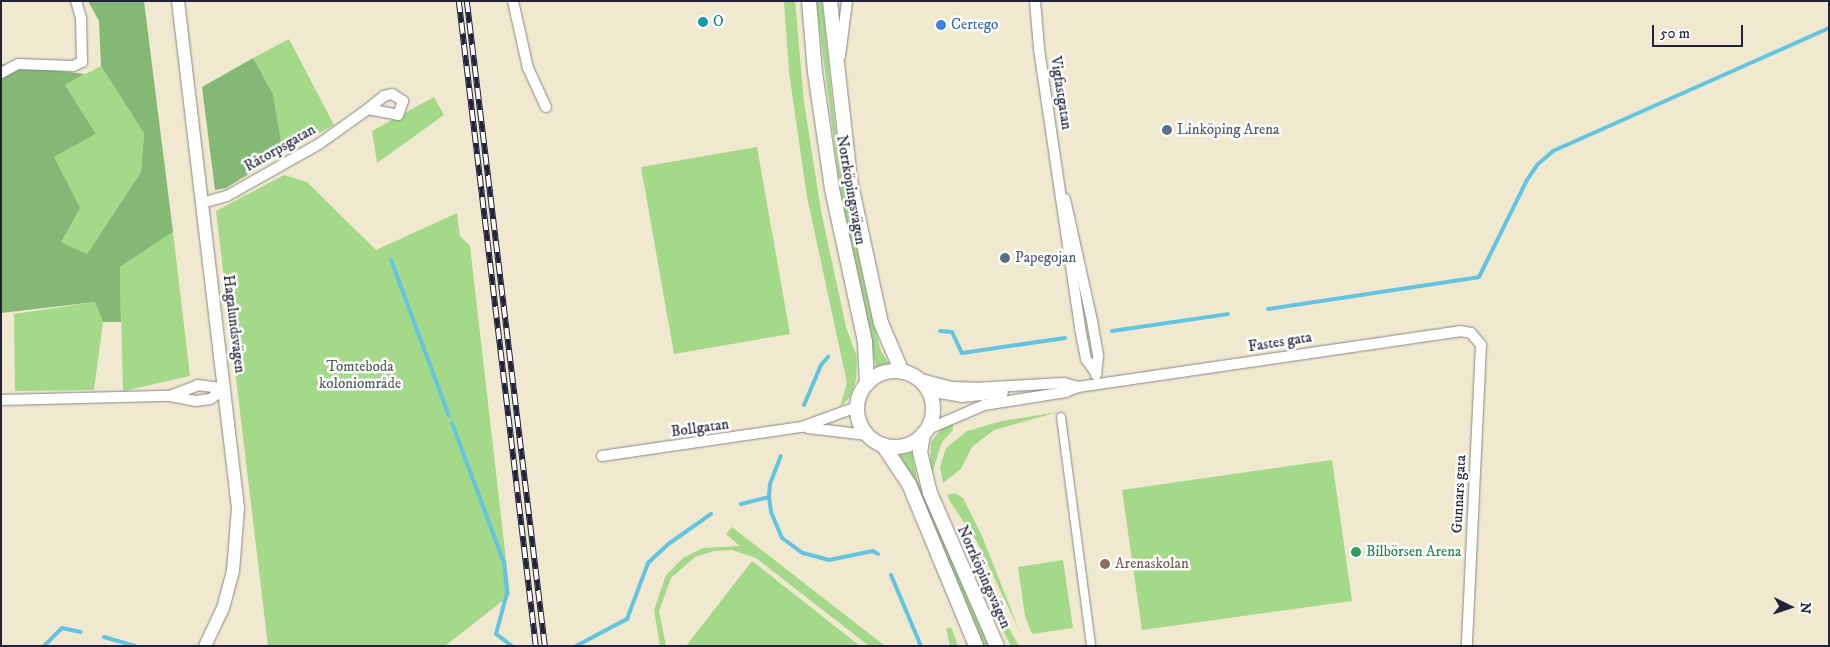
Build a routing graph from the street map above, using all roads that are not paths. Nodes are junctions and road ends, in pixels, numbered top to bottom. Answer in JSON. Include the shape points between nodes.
{"nodes":[{"id":1,"x":76,"y":1,"type":"edge"},
{"id":2,"x":178,"y":1,"type":"edge"},
{"id":3,"x":513,"y":1,"type":"edge"},
{"id":4,"x":809,"y":1,"type":"edge"},
{"id":5,"x":830,"y":1,"type":"edge"},
{"id":6,"x":847,"y":1,"type":"edge"},
{"id":7,"x":1035,"y":1,"type":"edge"},
{"id":8,"x":1,"y":73,"type":"edge"},
{"id":9,"x":837,"y":81,"type":"junction"},
{"id":10,"x":546,"y":107,"type":"dead end"},
{"id":11,"x":368,"y":110,"type":"dead end"},
{"id":12,"x":202,"y":203,"type":"junction"},
{"id":13,"x":1481,"y":345,"type":"joint"},
{"id":14,"x":908,"y":375,"type":"junction"},
{"id":15,"x":867,"y":384,"type":"junction"},
{"id":16,"x":1097,"y":384,"type":"junction"},
{"id":17,"x":1033,"y":387,"type":"junction"},
{"id":18,"x":1078,"y":387,"type":"junction"},
{"id":19,"x":225,"y":390,"type":"junction"},
{"id":20,"x":928,"y":391,"type":"junction"},
{"id":21,"x":170,"y":396,"type":"junction"},
{"id":22,"x":1,"y":400,"type":"edge"},
{"id":23,"x":857,"y":407,"type":"junction"},
{"id":24,"x":1061,"y":418,"type":"dead end"},
{"id":25,"x":802,"y":427,"type":"junction"},
{"id":26,"x":925,"y":432,"type":"junction"},
{"id":27,"x":868,"y":435,"type":"junction"},
{"id":28,"x":883,"y":445,"type":"junction"},
{"id":29,"x":602,"y":456,"type":"dead end"},
{"id":30,"x":205,"y":646,"type":"edge"},
{"id":31,"x":976,"y":646,"type":"edge"},
{"id":32,"x":997,"y":646,"type":"edge"},
{"id":33,"x":1091,"y":646,"type":"edge"},
{"id":34,"x":1467,"y":646,"type":"edge"}],
"edges":[{"from":1,"to":8,"type":"street","via":[[81,18],[82,62],[73,66],[18,64]]},
{"from":2,"to":12,"type":"street","name":"Hagalundsvägen"},
{"from":3,"to":10,"type":"street","via":[[528,68]]},
{"from":4,"to":15,"type":"main road","name":"Norrköpingsvägen","via":[[815,72],[831,180],[865,342]]},
{"from":5,"to":9,"type":"main road","name":"Norrköpingsvägen"},
{"from":6,"to":9,"type":"street"},
{"from":7,"to":16,"type":"street","name":"Vigfastgatan","via":[[1039,49],[1062,188],[1062,214],[1086,359],[1096,372]]},
{"from":9,"to":14,"type":"main road","name":"Norrköpingsvägen","via":[[850,180],[881,323]]},
{"from":11,"to":12,"type":"street","name":"Råtorpsgatan","via":[[319,144],[227,196]]},
{"from":12,"to":19,"type":"street","name":"Hagalundsvägen"},
{"from":13,"to":16,"type":"street","name":"Fastes gata","via":[[1470,333],[1460,331]]},
{"from":13,"to":34,"type":"street","name":"Gunnars gata"},
{"from":14,"to":15,"type":"main road","via":[[878,375]]},
{"from":14,"to":17,"type":"street","name":"Fastes gata","via":[[952,387]]},
{"from":14,"to":20,"type":"main road"},
{"from":15,"to":23,"type":"main road"},
{"from":16,"to":18,"type":"street","name":"Fastes gata"},
{"from":17,"to":18,"type":"street","name":"Fastes gata","via":[[1064,383]]},
{"from":17,"to":20,"type":"street","name":"Fastes gata","via":[[980,396]]},
{"from":18,"to":26,"type":"street","name":"Fastes gata","via":[[1066,392],[984,405]]},
{"from":19,"to":21,"type":"street","via":[[198,385]]},
{"from":19,"to":21,"type":"street","via":[[210,399],[196,401]]},
{"from":19,"to":30,"type":"street","name":"Hagalundsvägen","via":[[236,484],[238,539],[223,608]]},
{"from":20,"to":26,"type":"main road","via":[[932,410]]},
{"from":21,"to":22,"type":"street"},
{"from":23,"to":25,"type":"street","name":"Bollgatan"},
{"from":23,"to":27,"type":"main road","via":[[859,422]]},
{"from":24,"to":33,"type":"street"},
{"from":25,"to":27,"type":"street","name":"Bollgatan"},
{"from":25,"to":29,"type":"street","name":"Bollgatan"},
{"from":26,"to":28,"type":"main road","via":[[906,446]]},
{"from":26,"to":32,"type":"main road","name":"Norrköpingsvägen","via":[[920,452],[930,493]]},
{"from":27,"to":28,"type":"main road"},
{"from":28,"to":31,"type":"main road","via":[[909,484]]}]}
